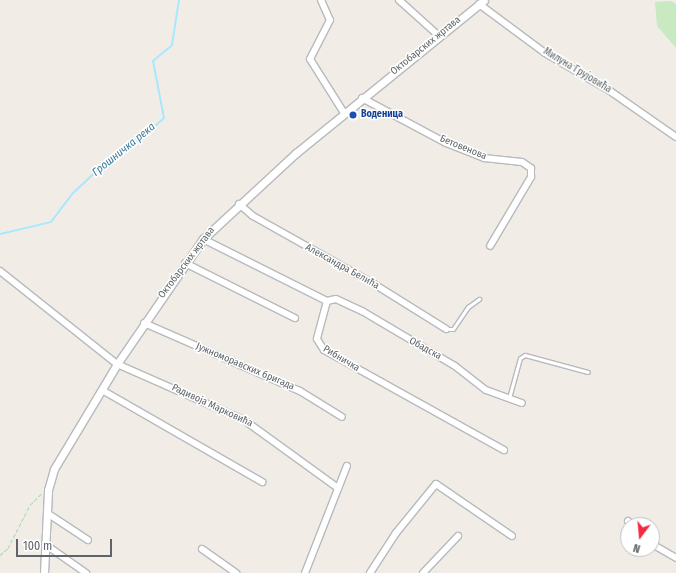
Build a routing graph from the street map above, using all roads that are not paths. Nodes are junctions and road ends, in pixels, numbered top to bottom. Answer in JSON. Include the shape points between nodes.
{"nodes":[{"id":1,"x":321,"y":0,"type":"edge"},
{"id":2,"x":399,"y":0,"type":"edge"},
{"id":3,"x":482,"y":2,"type":"edge"},
{"id":4,"x":439,"y":36,"type":"junction"},
{"id":5,"x":362,"y":98,"type":"junction"},
{"id":6,"x":344,"y":113,"type":"junction"},
{"id":7,"x":676,"y":137,"type":"edge"},
{"id":8,"x":239,"y":204,"type":"junction"},
{"id":9,"x":203,"y":239,"type":"junction"},
{"id":10,"x":490,"y":246,"type":"dead end"},
{"id":11,"x":185,"y":263,"type":"junction"},
{"id":12,"x":0,"y":271,"type":"edge"},
{"id":13,"x":479,"y":299,"type":"dead end"},
{"id":14,"x":327,"y":301,"type":"junction"},
{"id":15,"x":295,"y":318,"type":"dead end"},
{"id":16,"x":144,"y":323,"type":"junction"},
{"id":17,"x":446,"y":329,"type":"joint"},
{"id":18,"x":117,"y":364,"type":"junction"},
{"id":19,"x":588,"y":372,"type":"dead end"},
{"id":20,"x":102,"y":390,"type":"junction"},
{"id":21,"x":509,"y":398,"type":"junction"},
{"id":22,"x":522,"y":403,"type":"dead end"},
{"id":23,"x":342,"y":417,"type":"dead end"},
{"id":24,"x":504,"y":450,"type":"dead end"},
{"id":25,"x":347,"y":466,"type":"dead end"},
{"id":26,"x":262,"y":482,"type":"dead end"},
{"id":27,"x":338,"y":488,"type":"junction"},
{"id":28,"x":47,"y":512,"type":"junction"},
{"id":29,"x":458,"y":536,"type":"dead end"},
{"id":30,"x":512,"y":536,"type":"dead end"},
{"id":31,"x":88,"y":540,"type":"dead end"},
{"id":32,"x":46,"y":545,"type":"junction"},
{"id":33,"x":202,"y":549,"type":"dead end"},
{"id":34,"x":660,"y":549,"type":"edge"},
{"id":35,"x":676,"y":558,"type":"edge"},
{"id":36,"x":44,"y":573,"type":"edge"},
{"id":37,"x":86,"y":573,"type":"edge"},
{"id":38,"x":236,"y":573,"type":"edge"},
{"id":39,"x":305,"y":573,"type":"edge"},
{"id":40,"x":370,"y":573,"type":"edge"},
{"id":41,"x":423,"y":573,"type":"edge"}],
"edges":[{"from":1,"to":6,"type":"street","via":[[330,20],[310,58]]},
{"from":2,"to":4,"type":"street"},
{"from":3,"to":4,"type":"street","name":"Октобарских жртава"},
{"from":3,"to":7,"type":"street","name":"Милуна Грујовића","via":[[546,53],[610,90]]},
{"from":4,"to":5,"type":"street","name":"Октобарских жртава"},
{"from":5,"to":6,"type":"street","name":"Октобарских жртава"},
{"from":5,"to":10,"type":"street","name":"Бетовенова","via":[[452,145],[484,158],[522,162],[531,168],[531,177]]},
{"from":6,"to":8,"type":"street","name":"Октобарских жртава"},
{"from":8,"to":9,"type":"street","name":"Октобарских жртава"},
{"from":8,"to":17,"type":"street","name":"Александра Белића","via":[[253,216],[374,284]]},
{"from":9,"to":11,"type":"street","name":"Октобарских жртава"},
{"from":9,"to":14,"type":"street"},
{"from":11,"to":15,"type":"street"},
{"from":11,"to":16,"type":"street","name":"Октобарских жртава"},
{"from":12,"to":18,"type":"street","name":"Радивоја Марковића"},
{"from":13,"to":17,"type":"lane","via":[[468,307],[454,329]]},
{"from":14,"to":21,"type":"street","name":"Обадска","via":[[336,299],[362,312],[455,366],[486,390]]},
{"from":14,"to":24,"type":"street","name":"Рибничка","via":[[317,339],[320,347]]},
{"from":16,"to":18,"type":"street","name":"Октобарских жртава"},
{"from":16,"to":23,"type":"street","name":"Јужноморавских бригада","via":[[300,391]]},
{"from":18,"to":20,"type":"street","name":"Октобарских жртава"},
{"from":18,"to":27,"type":"street","name":"Радивоја Марковића","via":[[244,420]]},
{"from":19,"to":21,"type":"lane","via":[[525,355],[520,358]]},
{"from":20,"to":26,"type":"street"},
{"from":20,"to":28,"type":"street","name":"Октобарских жртава","via":[[54,469],[48,490]]},
{"from":21,"to":22,"type":"street","name":"Обадска"},
{"from":25,"to":27,"type":"street"},
{"from":27,"to":39,"type":"street"},
{"from":28,"to":31,"type":"street"},
{"from":28,"to":32,"type":"street","name":"Октобарских жртава"},
{"from":29,"to":41,"type":"street"},
{"from":30,"to":40,"type":"street","via":[[436,484],[396,533]]},
{"from":32,"to":36,"type":"street","name":"Октобарских жртава"},
{"from":32,"to":37,"type":"street"},
{"from":33,"to":38,"type":"street"},
{"from":34,"to":35,"type":"street"}]}
